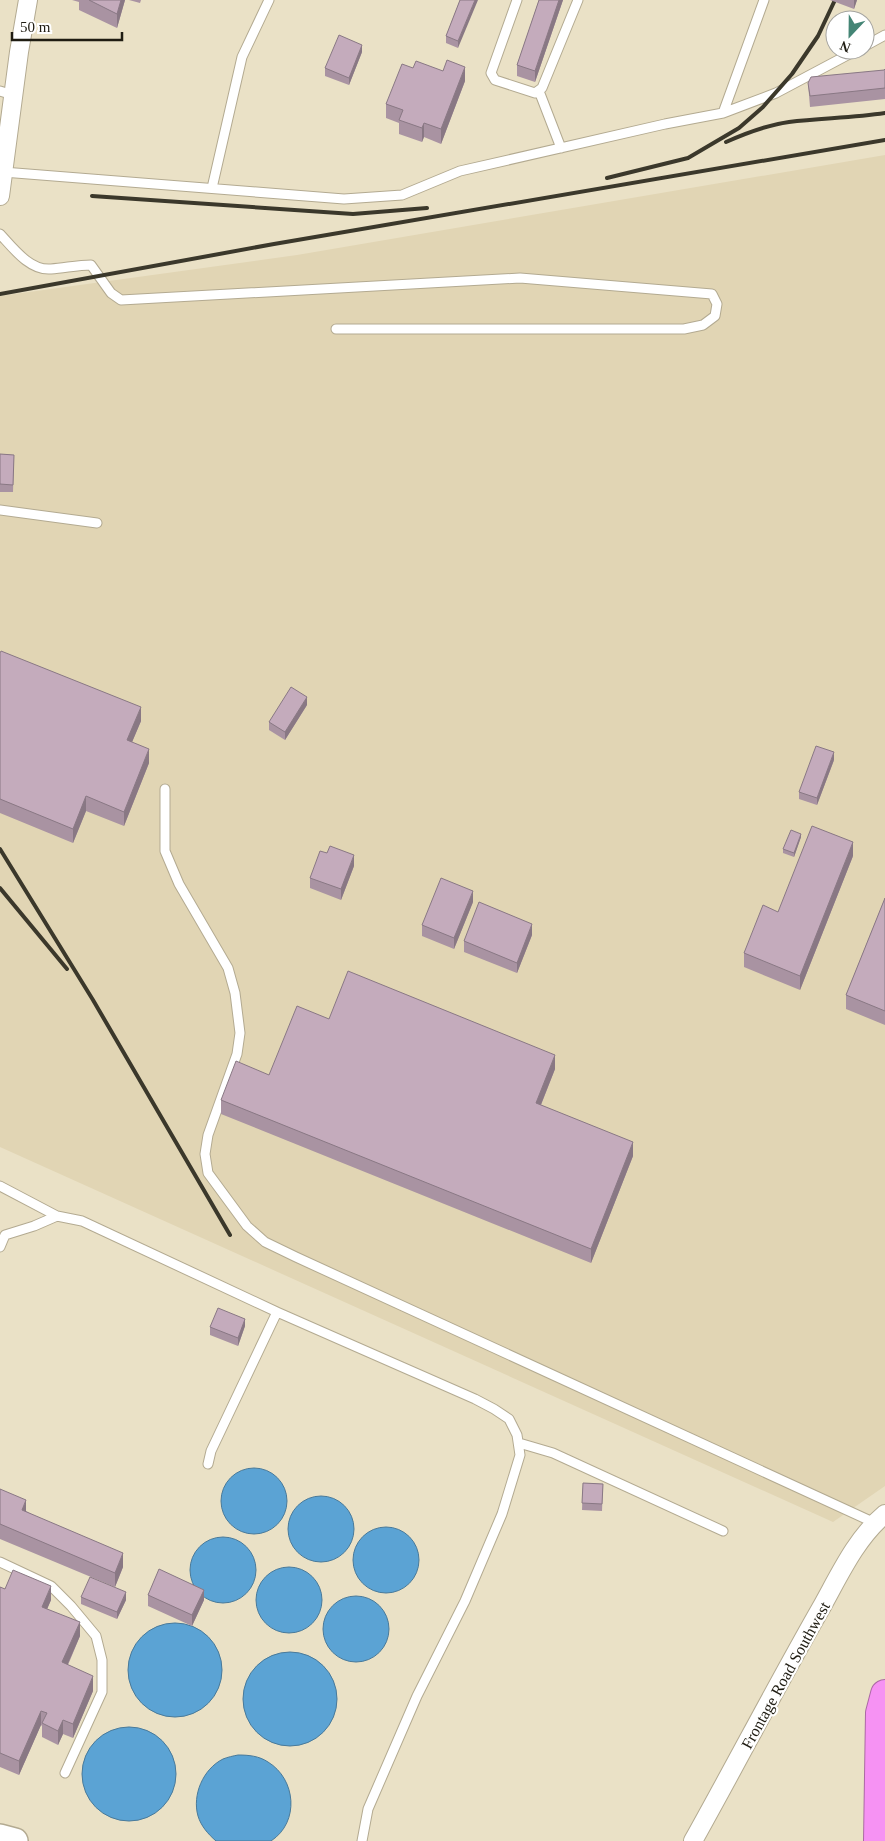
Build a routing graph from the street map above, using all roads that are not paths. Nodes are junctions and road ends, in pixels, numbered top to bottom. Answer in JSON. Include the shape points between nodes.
{"nodes":[{"id":1,"x":28,"y":0,"type":"edge"},
{"id":2,"x":268,"y":0,"type":"edge"},
{"id":3,"x":517,"y":0,"type":"edge"},
{"id":4,"x":578,"y":0,"type":"edge"},
{"id":5,"x":764,"y":0,"type":"edge"},
{"id":6,"x":838,"y":60,"type":"edge"},
{"id":7,"x":539,"y":91,"type":"junction"},
{"id":8,"x":7,"y":93,"type":"edge"},
{"id":9,"x":723,"y":113,"type":"junction"},
{"id":10,"x":561,"y":148,"type":"junction"},
{"id":11,"x":3,"y":172,"type":"junction"},
{"id":12,"x":212,"y":188,"type":"junction"},
{"id":13,"x":0,"y":196,"type":"edge"},
{"id":14,"x":0,"y":234,"type":"edge"},
{"id":15,"x":336,"y":330,"type":"dead end"},
{"id":16,"x":0,"y":510,"type":"edge"},
{"id":17,"x":97,"y":523,"type":"dead end"},
{"id":18,"x":165,"y":789,"type":"dead end"},
{"id":19,"x":0,"y":1186,"type":"edge"},
{"id":20,"x":58,"y":1216,"type":"junction"},
{"id":21,"x":0,"y":1247,"type":"edge"},
{"id":22,"x":277,"y":1312,"type":"junction"},
{"id":23,"x":519,"y":1443,"type":"junction"},
{"id":24,"x":208,"y":1464,"type":"dead end"},
{"id":25,"x":880,"y":1519,"type":"edge"},
{"id":26,"x":723,"y":1531,"type":"dead end"},
{"id":27,"x":0,"y":1562,"type":"edge"},
{"id":28,"x":885,"y":1694,"type":"edge"},
{"id":29,"x":65,"y":1773,"type":"dead end"},
{"id":30,"x":0,"y":1837,"type":"edge"},
{"id":31,"x":15,"y":1841,"type":"edge"},
{"id":32,"x":362,"y":1841,"type":"edge"},
{"id":33,"x":693,"y":1841,"type":"edge"},
{"id":34,"x":878,"y":1841,"type":"edge"}],
"edges":[{"from":1,"to":8,"type":"street","via":[[19,52]]},
{"from":2,"to":12,"type":"lane","via":[[242,57]]},
{"from":3,"to":7,"type":"lane","via":[[491,73],[495,80],[535,93]]},
{"from":4,"to":7,"type":"lane"},
{"from":5,"to":9,"type":"lane"},
{"from":6,"to":9,"type":"lane","via":[[776,93]]},
{"from":7,"to":10,"type":"lane"},
{"from":8,"to":11,"type":"street"},
{"from":9,"to":10,"type":"lane"},
{"from":10,"to":12,"type":"lane","via":[[460,171],[402,195],[344,199]]},
{"from":11,"to":12,"type":"lane"},
{"from":11,"to":13,"type":"street"},
{"from":14,"to":15,"type":"lane","via":[[38,267],[49,270],[91,265],[111,293],[121,300],[520,278],[712,294],[717,304],[715,316],[703,325],[684,329]]},
{"from":16,"to":17,"type":"lane"},
{"from":18,"to":25,"type":"lane","via":[[166,851],[179,884],[228,968],[235,993],[240,1033],[237,1054],[208,1135],[205,1154],[208,1173],[247,1226],[265,1242],[296,1257]]},
{"from":19,"to":20,"type":"lane"},
{"from":20,"to":21,"type":"lane","via":[[5,1235]]},
{"from":20,"to":22,"type":"lane","via":[[82,1221]]},
{"from":22,"to":23,"type":"lane","via":[[494,1409],[509,1419]]},
{"from":22,"to":24,"type":"lane","via":[[211,1451]]},
{"from":23,"to":26,"type":"lane","via":[[554,1453]]},
{"from":23,"to":32,"type":"lane","via":[[520,1455],[502,1514],[368,1809]]},
{"from":25,"to":33,"type":"street","name":"Frontage Road Southwest","via":[[852,1554]]},
{"from":27,"to":29,"type":"lane","via":[[51,1586],[96,1636],[102,1660],[102,1692]]},
{"from":28,"to":34,"type":"highway","via":[[880,1713]]},
{"from":30,"to":31,"type":"main road"}]}
